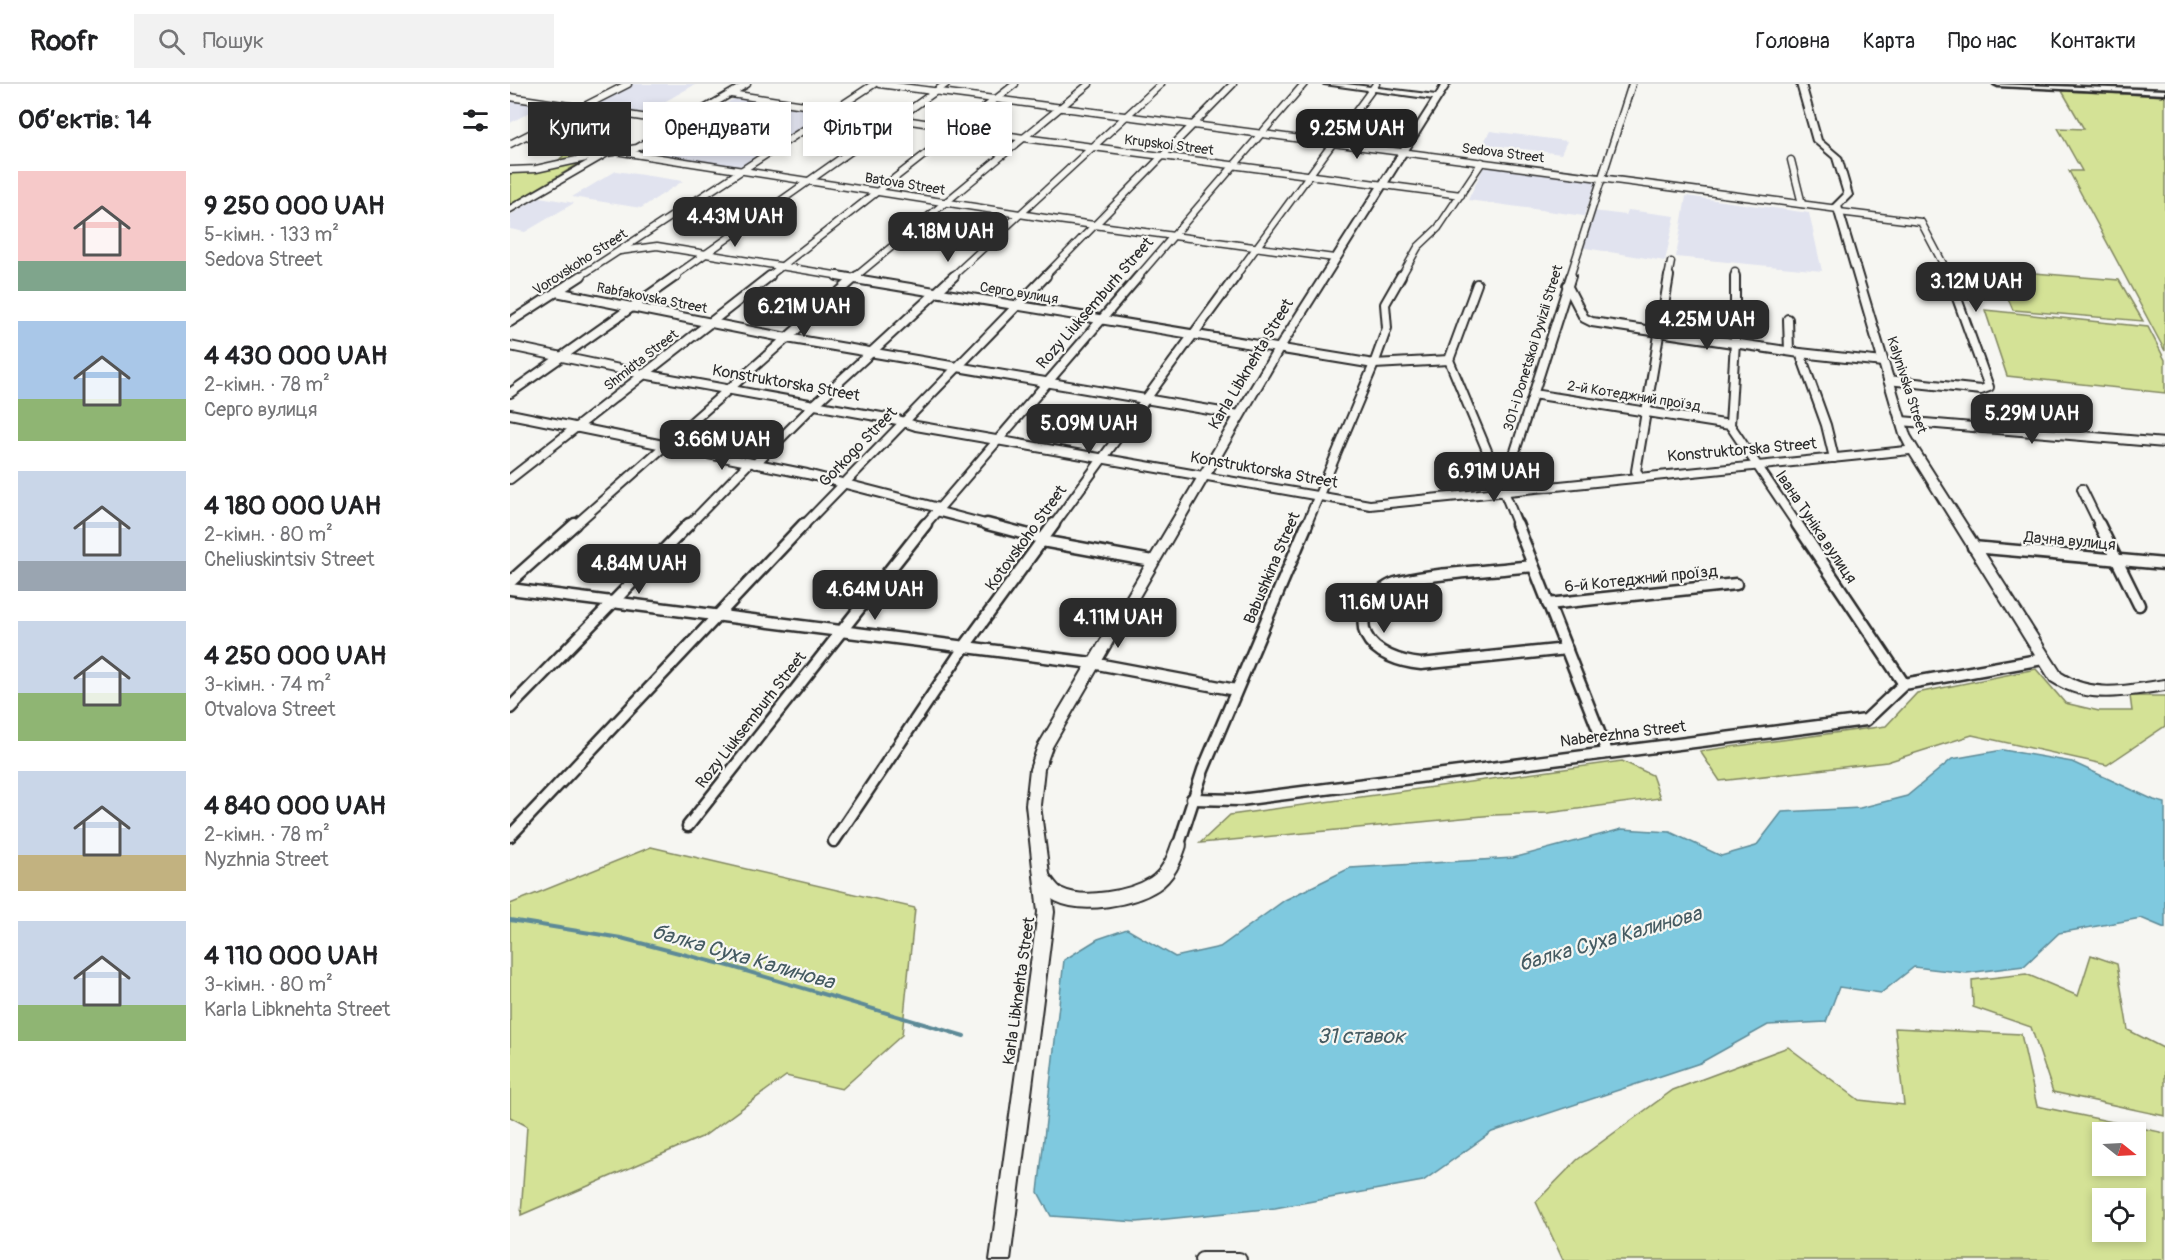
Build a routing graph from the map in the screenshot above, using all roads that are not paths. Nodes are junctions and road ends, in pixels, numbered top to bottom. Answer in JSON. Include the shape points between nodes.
{"nodes":[{"id":1,"x":628,"y":84,"type":"edge"},
{"id":2,"x":747,"y":84,"type":"edge"},
{"id":3,"x":874,"y":84,"type":"edge"},
{"id":4,"x":879,"y":84,"type":"edge"},
{"id":5,"x":946,"y":84,"type":"edge"},
{"id":6,"x":1015,"y":84,"type":"edge"},
{"id":7,"x":1089,"y":84,"type":"edge"},
{"id":8,"x":1161,"y":84,"type":"edge"},
{"id":9,"x":1233,"y":84,"type":"edge"},
{"id":10,"x":1304,"y":84,"type":"edge"},
{"id":11,"x":1328,"y":84,"type":"edge"},
{"id":12,"x":1446,"y":84,"type":"edge"},
{"id":13,"x":1632,"y":84,"type":"edge"},
{"id":14,"x":1801,"y":84,"type":"edge"},
{"id":15,"x":1998,"y":84,"type":"edge"},
{"id":16,"x":1374,"y":87,"type":"edge"},
{"id":17,"x":936,"y":92,"type":"junction"},
{"id":18,"x":2165,"y":92,"type":"edge"},
{"id":19,"x":731,"y":94,"type":"junction"},
{"id":20,"x":510,"y":97,"type":"edge"},
{"id":21,"x":1437,"y":97,"type":"junction"},
{"id":22,"x":995,"y":99,"type":"junction"},
{"id":23,"x":543,"y":102,"type":"edge"},
{"id":24,"x":594,"y":102,"type":"edge"},
{"id":25,"x":717,"y":102,"type":"edge"},
{"id":26,"x":846,"y":102,"type":"edge"},
{"id":27,"x":991,"y":102,"type":"edge"},
{"id":28,"x":803,"y":105,"type":"edge"},
{"id":29,"x":913,"y":108,"type":"edge"},
{"id":30,"x":1060,"y":108,"type":"junction"},
{"id":31,"x":1126,"y":117,"type":"junction"},
{"id":32,"x":1193,"y":126,"type":"junction"},
{"id":33,"x":803,"y":131,"type":"edge"},
{"id":34,"x":1260,"y":135,"type":"junction"},
{"id":35,"x":1012,"y":136,"type":"edge"},
{"id":36,"x":528,"y":137,"type":"edge"},
{"id":37,"x":1024,"y":138,"type":"junction"},
{"id":38,"x":510,"y":144,"type":"edge"},
{"id":39,"x":1332,"y":144,"type":"junction"},
{"id":40,"x":1093,"y":147,"type":"junction"},
{"id":41,"x":925,"y":153,"type":"edge"},
{"id":42,"x":1402,"y":153,"type":"junction"},
{"id":43,"x":631,"y":154,"type":"edge"},
{"id":44,"x":593,"y":156,"type":"edge"},
{"id":45,"x":602,"y":156,"type":"edge"},
{"id":46,"x":844,"y":156,"type":"edge"},
{"id":47,"x":1163,"y":156,"type":"junction"},
{"id":48,"x":1791,"y":160,"type":"dead end"},
{"id":49,"x":1482,"y":162,"type":"junction"},
{"id":50,"x":1234,"y":165,"type":"junction"},
{"id":51,"x":510,"y":170,"type":"edge"},
{"id":52,"x":742,"y":171,"type":"junction"},
{"id":53,"x":1309,"y":175,"type":"junction"},
{"id":54,"x":1604,"y":177,"type":"junction"},
{"id":55,"x":807,"y":182,"type":"junction"},
{"id":56,"x":1383,"y":185,"type":"junction"},
{"id":57,"x":874,"y":192,"type":"junction"},
{"id":58,"x":1461,"y":195,"type":"junction"},
{"id":59,"x":946,"y":203,"type":"junction"},
{"id":60,"x":1802,"y":204,"type":"junction"},
{"id":61,"x":510,"y":209,"type":"edge"},
{"id":62,"x":1839,"y":211,"type":"junction"},
{"id":63,"x":1020,"y":214,"type":"junction"},
{"id":64,"x":1095,"y":225,"type":"junction"},
{"id":65,"x":1173,"y":236,"type":"junction"},
{"id":66,"x":640,"y":237,"type":"junction"},
{"id":67,"x":657,"y":246,"type":"junction"},
{"id":68,"x":1257,"y":247,"type":"junction"},
{"id":69,"x":620,"y":251,"type":"junction"},
{"id":70,"x":705,"y":254,"type":"junction"},
{"id":71,"x":1334,"y":258,"type":"junction"},
{"id":72,"x":1671,"y":262,"type":"dead end"},
{"id":73,"x":780,"y":267,"type":"junction"},
{"id":74,"x":1735,"y":271,"type":"dead end"},
{"id":75,"x":853,"y":279,"type":"junction"},
{"id":76,"x":1477,"y":284,"type":"dead end"},
{"id":77,"x":1567,"y":285,"type":"junction"},
{"id":78,"x":556,"y":292,"type":"junction"},
{"id":79,"x":934,"y":293,"type":"junction"},
{"id":80,"x":1016,"y":307,"type":"junction"},
{"id":81,"x":630,"y":308,"type":"junction"},
{"id":82,"x":1788,"y":319,"type":"dead end"},
{"id":83,"x":1100,"y":321,"type":"junction"},
{"id":84,"x":510,"y":322,"type":"edge"},
{"id":85,"x":707,"y":323,"type":"junction"},
{"id":86,"x":1661,"y":331,"type":"junction"},
{"id":87,"x":1192,"y":335,"type":"junction"},
{"id":88,"x":787,"y":338,"type":"junction"},
{"id":89,"x":1735,"y":342,"type":"junction"},
{"id":90,"x":510,"y":346,"type":"edge"},
{"id":91,"x":1278,"y":350,"type":"junction"},
{"id":92,"x":1789,"y":351,"type":"junction"},
{"id":93,"x":871,"y":353,"type":"junction"},
{"id":94,"x":1800,"y":353,"type":"junction"},
{"id":95,"x":562,"y":357,"type":"junction"},
{"id":96,"x":1449,"y":360,"type":"junction"},
{"id":97,"x":1883,"y":362,"type":"junction"},
{"id":98,"x":1374,"y":364,"type":"junction"},
{"id":99,"x":957,"y":366,"type":"junction"},
{"id":100,"x":643,"y":374,"type":"junction"},
{"id":101,"x":1888,"y":380,"type":"junction"},
{"id":102,"x":1046,"y":383,"type":"junction"},
{"id":103,"x":728,"y":390,"type":"junction"},
{"id":104,"x":510,"y":393,"type":"edge"},
{"id":105,"x":1533,"y":394,"type":"junction"},
{"id":106,"x":1146,"y":399,"type":"junction"},
{"id":107,"x":814,"y":405,"type":"junction"},
{"id":108,"x":1647,"y":412,"type":"junction"},
{"id":109,"x":510,"y":414,"type":"edge"},
{"id":110,"x":1239,"y":415,"type":"junction"},
{"id":111,"x":1900,"y":421,"type":"junction"},
{"id":112,"x":901,"y":423,"type":"junction"},
{"id":113,"x":1730,"y":425,"type":"junction"},
{"id":114,"x":573,"y":429,"type":"junction"},
{"id":115,"x":997,"y":441,"type":"junction"},
{"id":116,"x":2165,"y":443,"type":"edge"},
{"id":117,"x":661,"y":446,"type":"junction"},
{"id":118,"x":1913,"y":450,"type":"junction"},
{"id":119,"x":1834,"y":458,"type":"junction"},
{"id":120,"x":1102,"y":459,"type":"junction"},
{"id":121,"x":752,"y":464,"type":"junction"},
{"id":122,"x":1757,"y":465,"type":"junction"},
{"id":123,"x":1203,"y":476,"type":"junction"},
{"id":124,"x":1640,"y":476,"type":"junction"},
{"id":125,"x":510,"y":479,"type":"edge"},
{"id":126,"x":843,"y":483,"type":"junction"},
{"id":127,"x":1503,"y":489,"type":"junction"},
{"id":128,"x":2082,"y":489,"type":"dead end"},
{"id":129,"x":1318,"y":497,"type":"junction"},
{"id":130,"x":938,"y":510,"type":"junction"},
{"id":131,"x":1042,"y":541,"type":"junction"},
{"id":132,"x":1973,"y":547,"type":"junction"},
{"id":133,"x":2116,"y":560,"type":"junction"},
{"id":134,"x":1152,"y":561,"type":"junction"},
{"id":135,"x":2165,"y":564,"type":"edge"},
{"id":136,"x":1533,"y":566,"type":"junction"},
{"id":137,"x":510,"y":582,"type":"edge"},
{"id":138,"x":1736,"y":584,"type":"dead end"},
{"id":139,"x":510,"y":589,"type":"edge"},
{"id":140,"x":616,"y":602,"type":"junction"},
{"id":141,"x":1548,"y":604,"type":"junction"},
{"id":142,"x":2139,"y":605,"type":"dead end"},
{"id":143,"x":717,"y":616,"type":"junction"},
{"id":144,"x":840,"y":630,"type":"junction"},
{"id":145,"x":965,"y":646,"type":"junction"},
{"id":146,"x":1567,"y":649,"type":"junction"},
{"id":147,"x":2043,"y":659,"type":"junction"},
{"id":148,"x":1092,"y":663,"type":"junction"},
{"id":149,"x":1904,"y":684,"type":"junction"},
{"id":150,"x":2165,"y":685,"type":"edge"},
{"id":151,"x":1236,"y":690,"type":"junction"},
{"id":152,"x":510,"y":708,"type":"edge"},
{"id":153,"x":1606,"y":752,"type":"junction"},
{"id":154,"x":1192,"y":799,"type":"junction"},
{"id":155,"x":688,"y":826,"type":"dead end"},
{"id":156,"x":510,"y":836,"type":"edge"},
{"id":157,"x":834,"y":841,"type":"dead end"},
{"id":158,"x":1043,"y":878,"type":"junction"},
{"id":159,"x":1000,"y":1260,"type":"edge"},
{"id":160,"x":1202,"y":1260,"type":"edge"},
{"id":161,"x":1239,"y":1260,"type":"edge"}],
"edges":[{"from":1,"to":24,"type":"street"},
{"from":2,"to":19,"type":"street"},
{"from":3,"to":26,"type":"street","name":"Vorovskoho Street"},
{"from":4,"to":17,"type":"street","name":"Sedova Street"},
{"from":5,"to":17,"type":"street"},
{"from":6,"to":22,"type":"street","name":"Shmidta Street"},
{"from":7,"to":30,"type":"street"},
{"from":8,"to":31,"type":"street"},
{"from":9,"to":32,"type":"street","name":"Gorkogo Street"},
{"from":10,"to":34,"type":"street","name":"Rozy Liuksemburh Street"},
{"from":11,"to":16,"type":"street"},
{"from":12,"to":21,"type":"street","name":"Karla Libknehta Street"},
{"from":13,"to":54,"type":"street","name":"301-i Donetskoi Dyvizii Street"},
{"from":14,"to":62,"type":"street","via":[[1817,141],[1837,157],[1848,195],[1837,205]]},
{"from":15,"to":18,"type":"main road"},
{"from":16,"to":21,"type":"street"},
{"from":16,"to":39,"type":"street","name":"Kotovskoho Street"},
{"from":17,"to":22,"type":"street","name":"Sedova Street"},
{"from":17,"to":29,"type":"street"},
{"from":19,"to":25,"type":"street"},
{"from":19,"to":28,"type":"street","name":"Krupskoi Street"},
{"from":20,"to":23,"type":"street"},
{"from":21,"to":42,"type":"street","name":"Karla Libknehta Street"},
{"from":22,"to":27,"type":"street","name":"Shmidta Street"},
{"from":22,"to":30,"type":"street","name":"Sedova Street"},
{"from":30,"to":31,"type":"street","name":"Sedova Street"},
{"from":30,"to":37,"type":"street"},
{"from":31,"to":32,"type":"street","name":"Sedova Street"},
{"from":31,"to":40,"type":"street"},
{"from":32,"to":34,"type":"street","name":"Sedova Street"},
{"from":32,"to":47,"type":"street","name":"Gorkogo Street"},
{"from":33,"to":52,"type":"street","name":"Vorovskoho Street"},
{"from":34,"to":39,"type":"street","name":"Sedova Street"},
{"from":34,"to":50,"type":"street","name":"Rozy Liuksemburh Street"},
{"from":35,"to":37,"type":"street","name":"Krupskoi Street"},
{"from":36,"to":38,"type":"street"},
{"from":37,"to":40,"type":"street","name":"Krupskoi Street"},
{"from":37,"to":59,"type":"street"},
{"from":39,"to":42,"type":"street","name":"Sedova Street"},
{"from":39,"to":53,"type":"street","name":"Kotovskoho Street"},
{"from":40,"to":47,"type":"street","name":"Krupskoi Street"},
{"from":40,"to":63,"type":"street"},
{"from":41,"to":57,"type":"street","name":"Shmidta Street"},
{"from":42,"to":49,"type":"street","name":"Sedova Street"},
{"from":42,"to":56,"type":"street","name":"Karla Libknehta Street"},
{"from":43,"to":52,"type":"street","name":"Batova Street"},
{"from":44,"to":51,"type":"street"},
{"from":45,"to":61,"type":"street"},
{"from":46,"to":55,"type":"street"},
{"from":47,"to":50,"type":"street","name":"Krupskoi Street"},
{"from":47,"to":64,"type":"street","name":"Gorkogo Street"},
{"from":48,"to":60,"type":"street"},
{"from":49,"to":54,"type":"street","name":"Sedova Street"},
{"from":49,"to":58,"type":"street","name":"Babushkina Street"},
{"from":50,"to":53,"type":"street","name":"Krupskoi Street"},
{"from":50,"to":65,"type":"street","name":"Rozy Liuksemburh Street"},
{"from":52,"to":55,"type":"street","name":"Batova Street"},
{"from":52,"to":66,"type":"street","name":"Vorovskoho Street"},
{"from":53,"to":56,"type":"street","name":"Krupskoi Street"},
{"from":53,"to":68,"type":"street","name":"Kotovskoho Street"},
{"from":54,"to":60,"type":"street","name":"Sedova Street"},
{"from":54,"to":77,"type":"street","name":"301-i Donetskoi Dyvizii Street"},
{"from":55,"to":57,"type":"street","name":"Batova Street"},
{"from":55,"to":70,"type":"street"},
{"from":56,"to":58,"type":"street","name":"Krupskoi Street"},
{"from":56,"to":71,"type":"street","name":"Karla Libknehta Street"},
{"from":57,"to":59,"type":"street","name":"Batova Street"},
{"from":57,"to":73,"type":"street","name":"Shmidta Street"},
{"from":58,"to":98,"type":"street","name":"Babushkina Street","via":[[1438,228],[1418,247],[1385,304],[1388,328]]},
{"from":59,"to":63,"type":"street","name":"Batova Street"},
{"from":59,"to":75,"type":"street"},
{"from":60,"to":62,"type":"street","name":"Sedova Street"},
{"from":62,"to":97,"type":"street","name":"Kalynivska Street"},
{"from":62,"to":101,"type":"street","name":"Sedova Street","via":[[1922,222],[1952,282],[1989,387],[1981,390]]},
{"from":63,"to":64,"type":"street","name":"Batova Street"},
{"from":63,"to":79,"type":"street"},
{"from":64,"to":65,"type":"street","name":"Batova Street"},
{"from":64,"to":80,"type":"street","name":"Gorkogo Street"},
{"from":65,"to":68,"type":"street","name":"Batova Street"},
{"from":65,"to":83,"type":"street","name":"Rozy Liuksemburh Street"},
{"from":66,"to":67,"type":"street","name":"Серго вулиця"},
{"from":66,"to":69,"type":"street","name":"Vorovskoho Street"},
{"from":67,"to":69,"type":"street","name":"Серго вулиця"},
{"from":67,"to":70,"type":"street","name":"Серго вулиця"},
{"from":68,"to":71,"type":"street","name":"Batova Street"},
{"from":68,"to":87,"type":"street","name":"Kotovskoho Street"},
{"from":69,"to":78,"type":"street","name":"Vorovskoho Street"},
{"from":70,"to":73,"type":"street","name":"Серго вулиця"},
{"from":70,"to":81,"type":"street"},
{"from":71,"to":91,"type":"street","name":"Karla Libknehta Street"},
{"from":72,"to":86,"type":"street"},
{"from":73,"to":75,"type":"street","name":"Серго вулиця"},
{"from":73,"to":85,"type":"street","name":"Shmidta Street"},
{"from":74,"to":89,"type":"street"},
{"from":75,"to":79,"type":"street","name":"Серго вулиця"},
{"from":75,"to":88,"type":"street"},
{"from":76,"to":96,"type":"street"},
{"from":77,"to":86,"type":"street","via":[[1584,318],[1592,322]]},
{"from":77,"to":105,"type":"street","name":"301-i Donetskoi Dyvizii Street"},
{"from":78,"to":81,"type":"street","name":"Rabfakovska Street"},
{"from":78,"to":84,"type":"street","name":"Vorovskoho Street"},
{"from":79,"to":80,"type":"street","name":"Серго вулиця"},
{"from":79,"to":93,"type":"street"},
{"from":80,"to":83,"type":"street","name":"Серго вулиця"},
{"from":80,"to":99,"type":"street","name":"Gorkogo Street"},
{"from":81,"to":85,"type":"street","name":"Rabfakovska Street"},
{"from":81,"to":95,"type":"street"},
{"from":82,"to":92,"type":"street"},
{"from":83,"to":87,"type":"street","name":"Серго вулиця"},
{"from":83,"to":102,"type":"street","name":"Rozy Liuksemburh Street"},
{"from":85,"to":88,"type":"street","name":"Rabfakovska Street"},
{"from":85,"to":100,"type":"street","name":"Shmidta Street"},
{"from":86,"to":89,"type":"street"},
{"from":86,"to":108,"type":"street"},
{"from":87,"to":91,"type":"street","name":"Серго вулиця"},
{"from":87,"to":106,"type":"street","name":"Kotovskoho Street"},
{"from":88,"to":93,"type":"street","name":"Rabfakovska Street"},
{"from":88,"to":103,"type":"street"},
{"from":89,"to":92,"type":"street"},
{"from":89,"to":113,"type":"street"},
{"from":90,"to":95,"type":"street","name":"Konstruktorska Street"},
{"from":91,"to":98,"type":"street","name":"Серго вулиця"},
{"from":91,"to":110,"type":"street","name":"Karla Libknehta Street"},
{"from":92,"to":94,"type":"street"},
{"from":93,"to":99,"type":"street","name":"Rabfakovska Street"},
{"from":93,"to":107,"type":"street"},
{"from":94,"to":97,"type":"street"},
{"from":94,"to":119,"type":"street"},
{"from":95,"to":100,"type":"street","name":"Konstruktorska Street"},
{"from":95,"to":104,"type":"street"},
{"from":96,"to":98,"type":"street","name":"Серго вулиця"},
{"from":96,"to":127,"type":"street"},
{"from":97,"to":101,"type":"street","name":"Kalynivska Street"},
{"from":98,"to":129,"type":"street","name":"Babushkina Street"},
{"from":99,"to":102,"type":"street","name":"Rabfakovska Street"},
{"from":99,"to":112,"type":"street","name":"Gorkogo Street"},
{"from":100,"to":103,"type":"street","name":"Konstruktorska Street"},
{"from":100,"to":114,"type":"street","name":"Shmidta Street"},
{"from":101,"to":111,"type":"street","name":"Kalynivska Street"},
{"from":102,"to":106,"type":"street","name":"Rabfakovska Street"},
{"from":102,"to":115,"type":"street","name":"Rozy Liuksemburh Street"},
{"from":103,"to":107,"type":"street","name":"Konstruktorska Street"},
{"from":103,"to":117,"type":"street"},
{"from":105,"to":108,"type":"street","name":"2-й Котеджний проїзд"},
{"from":105,"to":127,"type":"street","name":"301-i Donetskoi Dyvizii Street"},
{"from":106,"to":110,"type":"street","name":"Rabfakovska Street"},
{"from":106,"to":120,"type":"street","name":"Kotovskoho Street"},
{"from":107,"to":112,"type":"street","name":"Konstruktorska Street"},
{"from":107,"to":121,"type":"street"},
{"from":108,"to":113,"type":"street","name":"2-й Котеджний проїзд"},
{"from":108,"to":124,"type":"street","via":[[1636,471]]},
{"from":109,"to":114,"type":"street"},
{"from":110,"to":123,"type":"street","name":"Karla Libknehta Street"},
{"from":111,"to":116,"type":"street"},
{"from":111,"to":118,"type":"street","name":"Kalynivska Street"},
{"from":112,"to":115,"type":"street","name":"Konstruktorska Street"},
{"from":112,"to":126,"type":"street","name":"Gorkogo Street"},
{"from":113,"to":122,"type":"street","name":"Івана Туніка вулиця"},
{"from":114,"to":117,"type":"street"},
{"from":114,"to":125,"type":"street","name":"Shmidta Street"},
{"from":115,"to":120,"type":"street","name":"Konstruktorska Street"},
{"from":115,"to":130,"type":"street","name":"Rozy Liuksemburh Street"},
{"from":117,"to":121,"type":"street"},
{"from":117,"to":137,"type":"street"},
{"from":118,"to":119,"type":"street","name":"Konstruktorska Street"},
{"from":118,"to":132,"type":"street","name":"Kalynivska Street"},
{"from":119,"to":122,"type":"street","name":"Konstruktorska Street"},
{"from":120,"to":123,"type":"street","name":"Konstruktorska Street"},
{"from":120,"to":131,"type":"street","name":"Kotovskoho Street"},
{"from":121,"to":126,"type":"street"},
{"from":121,"to":140,"type":"street","via":[[641,572]]},
{"from":122,"to":124,"type":"street","name":"Konstruktorska Street"},
{"from":122,"to":149,"type":"street","name":"Івана Туніка вулиця"},
{"from":123,"to":129,"type":"street","name":"Konstruktorska Street"},
{"from":123,"to":134,"type":"street","name":"Karla Libknehta Street"},
{"from":124,"to":127,"type":"street","name":"Konstruktorska Street"},
{"from":126,"to":130,"type":"street"},
{"from":126,"to":143,"type":"street","name":"Gorkogo Street"},
{"from":127,"to":129,"type":"street","name":"Konstruktorska Street","via":[[1370,505]]},
{"from":127,"to":136,"type":"street"},
{"from":128,"to":133,"type":"street"},
{"from":129,"to":151,"type":"street","name":"Babushkina Street"},
{"from":130,"to":131,"type":"street"},
{"from":130,"to":144,"type":"street","name":"Rozy Liuksemburh Street"},
{"from":131,"to":134,"type":"street"},
{"from":131,"to":145,"type":"street","name":"Kotovskoho Street"},
{"from":132,"to":133,"type":"street","name":"Дачна вулиця"},
{"from":132,"to":147,"type":"street","name":"Kalynivska Street"},
{"from":133,"to":135,"type":"street","name":"Дачна вулиця"},
{"from":133,"to":142,"type":"street"},
{"from":134,"to":148,"type":"street","name":"Karla Libknehta Street"},
{"from":136,"to":141,"type":"street"},
{"from":136,"to":146,"type":"street","via":[[1397,582],[1372,601],[1362,626],[1368,639],[1381,651],[1420,664]]},
{"from":138,"to":141,"type":"street","name":"6-й Котеджний проїзд"},
{"from":139,"to":140,"type":"street"},
{"from":140,"to":143,"type":"street"},
{"from":140,"to":152,"type":"street"},
{"from":141,"to":146,"type":"street"},
{"from":143,"to":144,"type":"street"},
{"from":143,"to":156,"type":"street","name":"Gorkogo Street"},
{"from":144,"to":145,"type":"street"},
{"from":144,"to":155,"type":"street","name":"Rozy Liuksemburh Street"},
{"from":145,"to":148,"type":"street"},
{"from":145,"to":157,"type":"street","name":"Kotovskoho Street"},
{"from":146,"to":153,"type":"street"},
{"from":147,"to":149,"type":"street"},
{"from":147,"to":150,"type":"street","name":"Kalynivska Street","via":[[2056,677],[2072,688],[2090,693]]},
{"from":148,"to":151,"type":"street"},
{"from":148,"to":158,"type":"street","name":"Karla Libknehta Street","via":[[1037,769],[1033,805]]},
{"from":149,"to":153,"type":"street","name":"Naberezhna Street","via":[[1866,720]]},
{"from":151,"to":154,"type":"street","name":"Babushkina Street"},
{"from":153,"to":154,"type":"street","name":"Naberezhna Street","via":[[1240,800]]},
{"from":154,"to":158,"type":"street","name":"Babushkina Street","via":[[1172,865],[1154,884],[1105,901],[1089,902],[1057,895]]},
{"from":158,"to":159,"type":"street","name":"Karla Libknehta Street","via":[[1046,912]]},
{"from":160,"to":161,"type":"street"}]}
